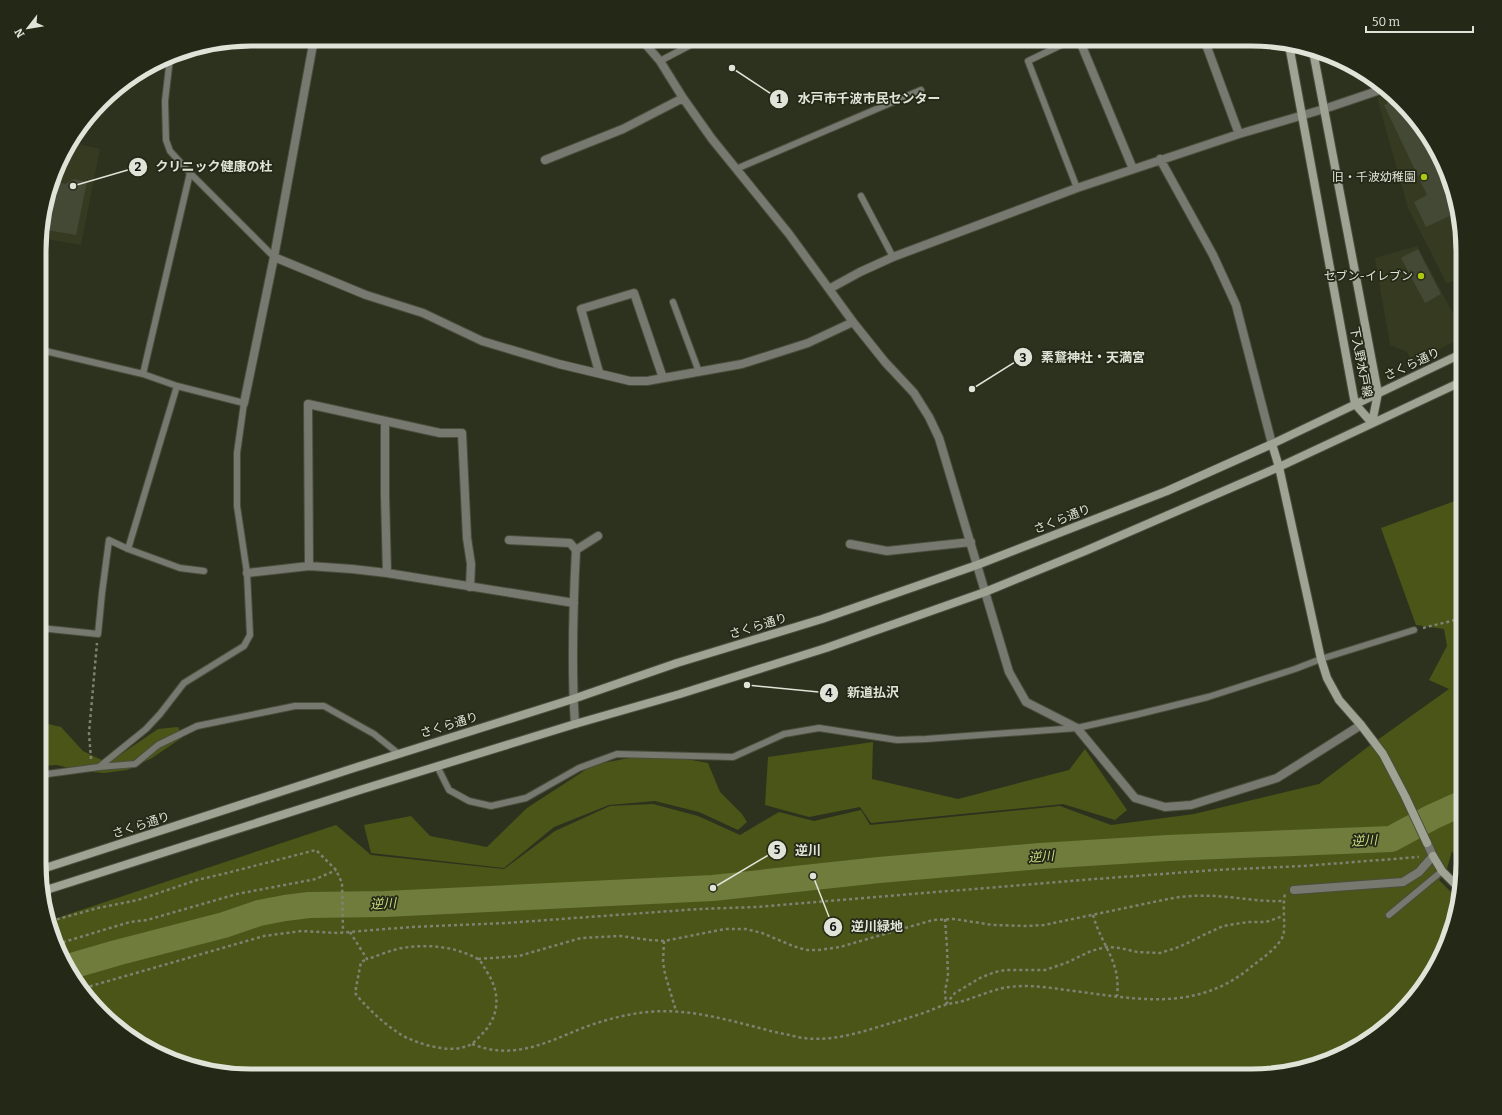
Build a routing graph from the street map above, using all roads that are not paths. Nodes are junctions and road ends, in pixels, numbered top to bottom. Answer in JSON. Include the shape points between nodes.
{"nodes":[{"id":1,"x":313,"y":46,"type":"edge"},
{"id":2,"x":647,"y":46,"type":"edge"},
{"id":3,"x":689,"y":46,"type":"edge"},
{"id":4,"x":1059,"y":46,"type":"edge"},
{"id":5,"x":1082,"y":46,"type":"edge"},
{"id":6,"x":1207,"y":46,"type":"edge"},
{"id":7,"x":1290,"y":50,"type":"edge"},
{"id":8,"x":1314,"y":56,"type":"edge"},
{"id":9,"x":660,"y":61,"type":"junction"},
{"id":10,"x":169,"y":63,"type":"edge"},
{"id":11,"x":921,"y":90,"type":"dead end"},
{"id":12,"x":1379,"y":90,"type":"edge"},
{"id":13,"x":683,"y":98,"type":"junction"},
{"id":14,"x":1324,"y":109,"type":"junction"},
{"id":15,"x":1302,"y":114,"type":"junction"},
{"id":16,"x":1239,"y":134,"type":"junction"},
{"id":17,"x":545,"y":160,"type":"dead end"},
{"id":18,"x":1160,"y":160,"type":"junction"},
{"id":19,"x":736,"y":169,"type":"junction"},
{"id":20,"x":1133,"y":169,"type":"junction"},
{"id":21,"x":190,"y":173,"type":"junction"},
{"id":22,"x":1077,"y":188,"type":"junction"},
{"id":23,"x":861,"y":196,"type":"dead end"},
{"id":24,"x":274,"y":257,"type":"junction"},
{"id":25,"x":893,"y":257,"type":"junction"},
{"id":26,"x":829,"y":289,"type":"junction"},
{"id":27,"x":673,"y":302,"type":"dead end"},
{"id":28,"x":853,"y":322,"type":"junction"},
{"id":29,"x":46,"y":351,"type":"edge"},
{"id":30,"x":1456,"y":356,"type":"edge"},
{"id":31,"x":599,"y":372,"type":"junction"},
{"id":32,"x":699,"y":372,"type":"junction"},
{"id":33,"x":143,"y":374,"type":"junction"},
{"id":34,"x":663,"y":378,"type":"junction"},
{"id":35,"x":1456,"y":384,"type":"edge"},
{"id":36,"x":177,"y":386,"type":"junction"},
{"id":37,"x":1378,"y":393,"type":"junction"},
{"id":38,"x":244,"y":403,"type":"junction"},
{"id":39,"x":1355,"y":404,"type":"junction"},
{"id":40,"x":385,"y":421,"type":"junction"},
{"id":41,"x":1372,"y":423,"type":"junction"},
{"id":42,"x":1272,"y":444,"type":"junction"},
{"id":43,"x":1279,"y":468,"type":"junction"},
{"id":44,"x":598,"y":536,"type":"dead end"},
{"id":45,"x":509,"y":540,"type":"dead end"},
{"id":46,"x":971,"y":542,"type":"junction"},
{"id":47,"x":850,"y":544,"type":"dead end"},
{"id":48,"x":128,"y":549,"type":"junction"},
{"id":49,"x":576,"y":550,"type":"junction"},
{"id":50,"x":977,"y":565,"type":"junction"},
{"id":51,"x":309,"y":566,"type":"junction"},
{"id":52,"x":204,"y":571,"type":"dead end"},
{"id":53,"x":247,"y":573,"type":"junction"},
{"id":54,"x":387,"y":573,"type":"junction"},
{"id":55,"x":470,"y":587,"type":"junction"},
{"id":56,"x":985,"y":592,"type":"junction"},
{"id":57,"x":574,"y":603,"type":"junction"},
{"id":58,"x":46,"y":629,"type":"edge"},
{"id":59,"x":1414,"y":630,"type":"road end"},
{"id":60,"x":1321,"y":659,"type":"junction"},
{"id":61,"x":573,"y":699,"type":"junction"},
{"id":62,"x":574,"y":724,"type":"junction"},
{"id":63,"x":1361,"y":725,"type":"junction"},
{"id":64,"x":1077,"y":728,"type":"junction"},
{"id":65,"x":399,"y":754,"type":"junction"},
{"id":66,"x":437,"y":766,"type":"junction"},
{"id":67,"x":99,"y":767,"type":"junction"},
{"id":68,"x":46,"y":774,"type":"edge"},
{"id":69,"x":1433,"y":856,"type":"junction"},
{"id":70,"x":46,"y":868,"type":"edge"},
{"id":71,"x":1442,"y":870,"type":"junction"},
{"id":72,"x":1455,"y":884,"type":"edge"},
{"id":73,"x":48,"y":889,"type":"edge"},
{"id":74,"x":1294,"y":890,"type":"road end"},
{"id":75,"x":1389,"y":915,"type":"dead end"}],
"edges":[{"from":1,"to":24,"type":"street"},
{"from":2,"to":9,"type":"street"},
{"from":3,"to":9,"type":"lane"},
{"from":4,"to":22,"type":"lane","via":[[1028,61]]},
{"from":5,"to":20,"type":"street"},
{"from":6,"to":16,"type":"street"},
{"from":7,"to":15,"type":"street","name":"下入野水戸線"},
{"from":8,"to":14,"type":"street","name":"下入野水戸線"},
{"from":9,"to":13,"type":"street"},
{"from":10,"to":21,"type":"lane","via":[[165,100],[166,140],[170,151]]},
{"from":11,"to":19,"type":"lane"},
{"from":12,"to":14,"type":"street"},
{"from":13,"to":17,"type":"street","via":[[623,129]]},
{"from":13,"to":19,"type":"street"},
{"from":14,"to":15,"type":"street"},
{"from":14,"to":37,"type":"street","name":"下入野水戸線"},
{"from":15,"to":16,"type":"street"},
{"from":15,"to":39,"type":"street","name":"下入野水戸線"},
{"from":16,"to":18,"type":"street"},
{"from":18,"to":20,"type":"street"},
{"from":18,"to":42,"type":"street","via":[[1213,255],[1236,305]]},
{"from":19,"to":26,"type":"street","via":[[789,234]]},
{"from":20,"to":22,"type":"street"},
{"from":21,"to":24,"type":"lane"},
{"from":21,"to":33,"type":"lane"},
{"from":22,"to":25,"type":"street"},
{"from":23,"to":25,"type":"lane"},
{"from":24,"to":31,"type":"street","via":[[366,295],[423,313],[482,341],[559,364]]},
{"from":24,"to":38,"type":"street"},
{"from":25,"to":26,"type":"street"},
{"from":26,"to":28,"type":"street"},
{"from":27,"to":32,"type":"lane"},
{"from":28,"to":32,"type":"street","via":[[808,343],[742,364]]},
{"from":28,"to":46,"type":"street","via":[[914,393],[929,417],[939,438]]},
{"from":29,"to":33,"type":"lane"},
{"from":30,"to":37,"type":"street","name":"さくら通り"},
{"from":31,"to":34,"type":"street","via":[[630,381]]},
{"from":31,"to":34,"type":"street","via":[[581,309],[634,293]]},
{"from":32,"to":34,"type":"street"},
{"from":33,"to":36,"type":"lane"},
{"from":35,"to":41,"type":"street"},
{"from":36,"to":38,"type":"lane"},
{"from":36,"to":48,"type":"lane"},
{"from":37,"to":39,"type":"street","name":"さくら通り"},
{"from":37,"to":41,"type":"street","name":"下入野水戸線"},
{"from":38,"to":53,"type":"lane","via":[[237,453],[237,506]]},
{"from":39,"to":41,"type":"street","name":"下入野水戸線"},
{"from":39,"to":42,"type":"street","name":"さくら通り"},
{"from":40,"to":51,"type":"street","via":[[308,404]]},
{"from":40,"to":54,"type":"street"},
{"from":40,"to":55,"type":"street","via":[[440,433],[462,433],[467,538],[471,564]]},
{"from":41,"to":43,"type":"street"},
{"from":42,"to":43,"type":"street"},
{"from":42,"to":50,"type":"street","name":"さくら通り","via":[[1167,491]]},
{"from":43,"to":56,"type":"street"},
{"from":43,"to":60,"type":"street"},
{"from":44,"to":49,"type":"street"},
{"from":45,"to":49,"type":"street","via":[[570,543]]},
{"from":46,"to":47,"type":"street","via":[[887,551]]},
{"from":46,"to":50,"type":"street"},
{"from":48,"to":52,"type":"lane","via":[[180,568]]},
{"from":48,"to":58,"type":"lane","via":[[109,540],[98,634]]},
{"from":49,"to":57,"type":"street"},
{"from":50,"to":56,"type":"street"},
{"from":50,"to":61,"type":"street","name":"さくら通り","via":[[822,619],[677,663]]},
{"from":51,"to":53,"type":"street"},
{"from":51,"to":54,"type":"street"},
{"from":53,"to":67,"type":"lane","via":[[250,635],[244,646],[184,683],[146,729]]},
{"from":54,"to":55,"type":"street"},
{"from":55,"to":57,"type":"street"},
{"from":56,"to":62,"type":"street","via":[[826,648]]},
{"from":56,"to":64,"type":"street","via":[[1009,672],[1026,702]]},
{"from":57,"to":61,"type":"street"},
{"from":59,"to":60,"type":"lane"},
{"from":60,"to":63,"type":"street","via":[[1327,678],[1339,700]]},
{"from":60,"to":64,"type":"lane","via":[[1208,697]]},
{"from":61,"to":62,"type":"street"},
{"from":61,"to":65,"type":"street","name":"さくら通り"},
{"from":62,"to":66,"type":"street"},
{"from":63,"to":64,"type":"street","via":[[1277,778],[1192,805],[1165,807],[1135,798]]},
{"from":63,"to":69,"type":"street","via":[[1383,754],[1409,802]]},
{"from":64,"to":66,"type":"lane","via":[[897,740],[819,728],[784,734],[733,757],[617,754],[579,768],[526,798],[491,806],[469,801],[450,790]]},
{"from":65,"to":67,"type":"lane","via":[[374,734],[324,706],[295,706],[197,726],[158,745],[136,764]]},
{"from":65,"to":70,"type":"street","name":"さくら通り"},
{"from":66,"to":73,"type":"street"},
{"from":67,"to":68,"type":"lane"},
{"from":69,"to":71,"type":"street"},
{"from":69,"to":74,"type":"street","via":[[1419,872],[1403,882]]},
{"from":71,"to":72,"type":"street"},
{"from":71,"to":75,"type":"lane"}]}
